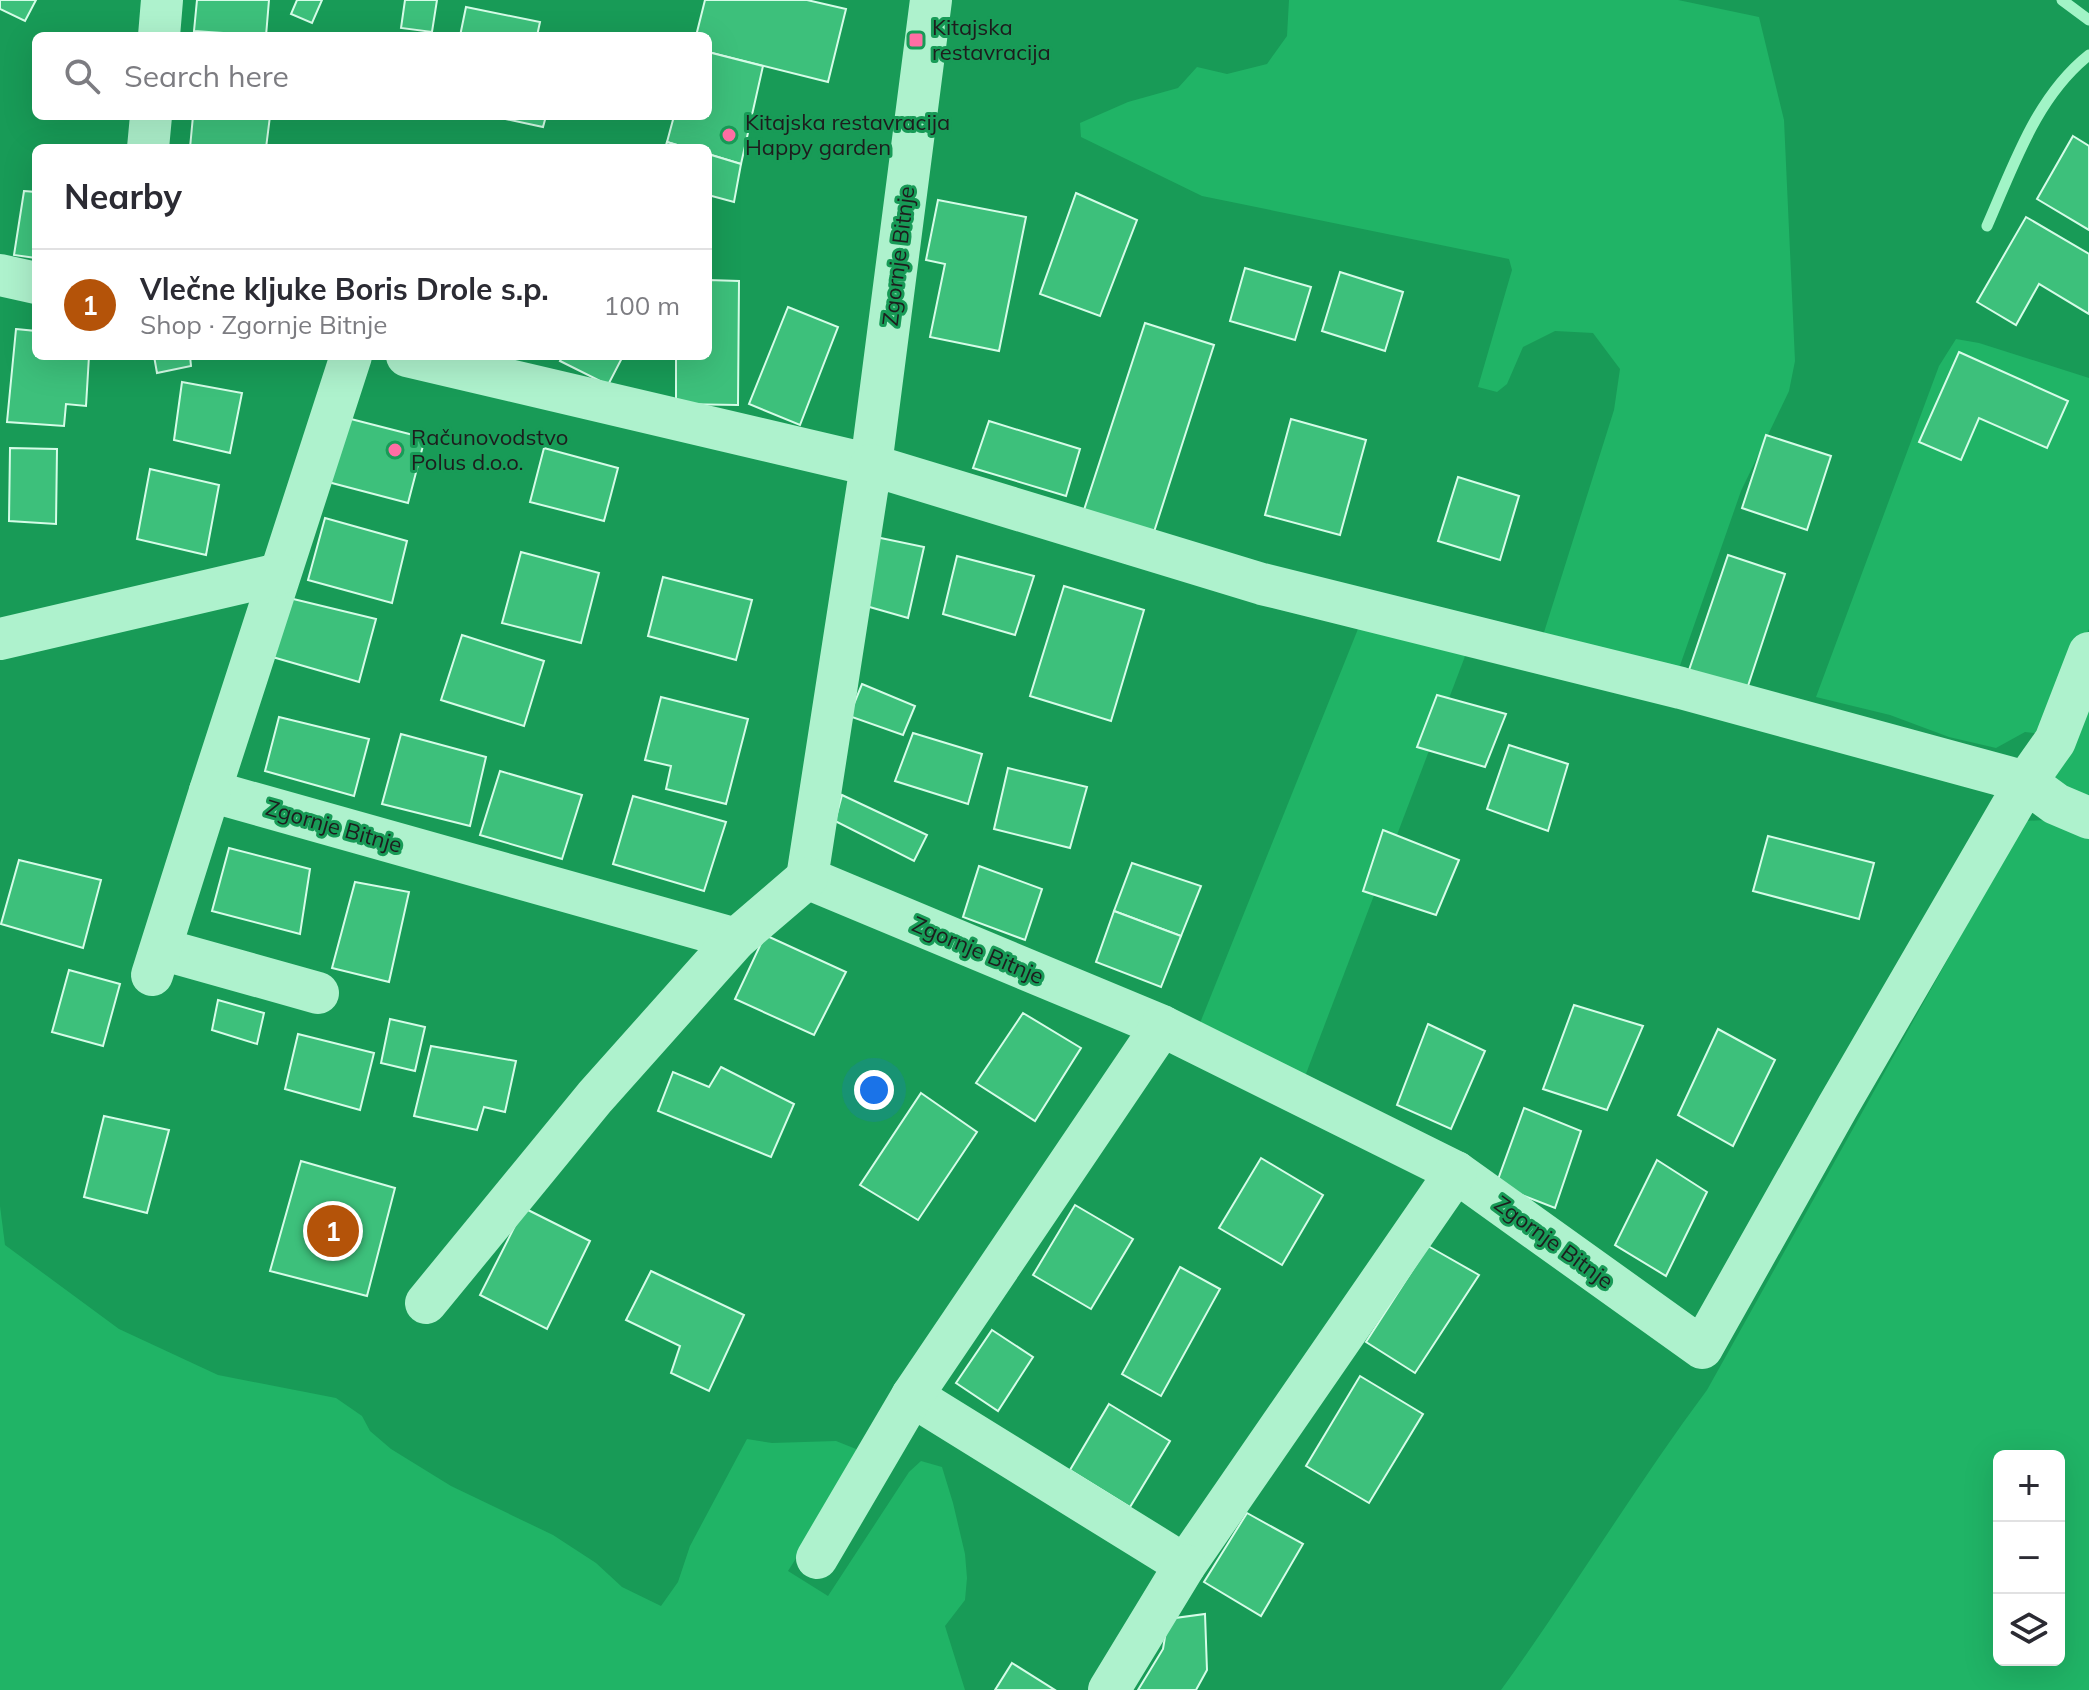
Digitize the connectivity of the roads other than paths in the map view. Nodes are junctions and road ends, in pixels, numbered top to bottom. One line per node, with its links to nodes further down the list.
1 (162, 0): 3 (street)
2 (931, 0): 10 (street, Zgornje Bitnje)
3 (159, 32)
4 (151, 120): 5 (street)
5 (148, 144)
6 (0, 275): 7 (street)
7 (32, 282)
8 (350, 360): 11 (street)
9 (424, 360): 10 (street)
10 (871, 465): 14 (street); 17 (street, Zgornje Bitnje)
11 (279, 574): 12 (street); 15 (street)
12 (0, 639)
13 (2089, 653): 14 (street, Zgornje Bitnje)
14 (2026, 782): 16 (street); 21 (street, Zgornje Bitnje)
15 (210, 791): 18 (street, Zgornje Bitnje); 19 (street)
16 (2089, 818)
17 (807, 878): 18 (street); 20 (street, Zgornje Bitnje)
18 (736, 939): 22 (street)
19 (318, 993)
20 (1162, 1026): 21 (street, Zgornje Bitnje); 23 (street)
21 (1456, 1172): 25 (street)
22 (426, 1303)
23 (912, 1396): 24 (street); 25 (street)
24 (817, 1558)
25 (1185, 1565): 26 (street)
26 (1109, 1690)

